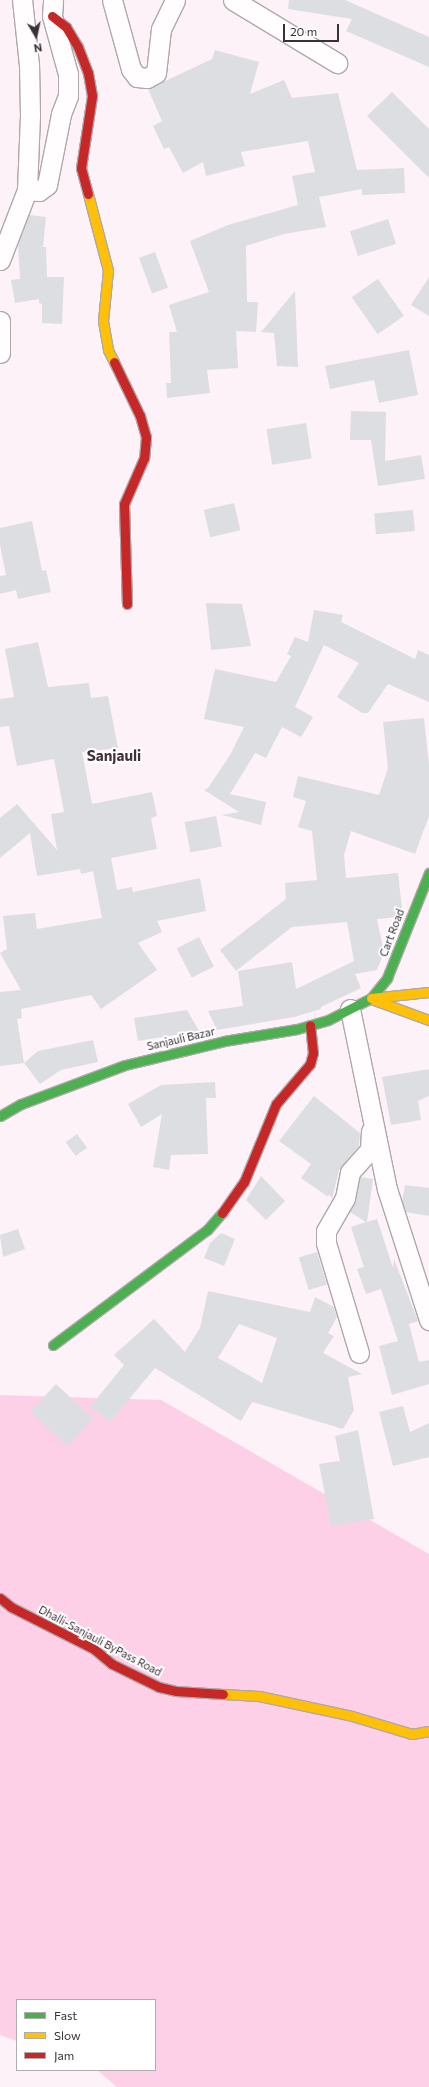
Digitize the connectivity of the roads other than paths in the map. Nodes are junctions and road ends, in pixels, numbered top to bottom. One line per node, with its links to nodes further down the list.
1 (22, 0): 7 (street)
2 (112, 0): 3 (street)
3 (175, 0)
4 (233, 0): 6 (street)
5 (52, 8): 7 (street); 11 (street)
6 (337, 63)
7 (27, 190): 8 (street)
8 (0, 260)
9 (0, 321): 10 (street)
10 (0, 353)
11 (127, 604)
12 (429, 873): 13 (street, Cart Road)
13 (423, 896): 15 (street, Cart Road)
14 (429, 992): 15 (street)
15 (371, 998): 16 (street, Sanjauli Bazar); 17 (street)
16 (350, 1009): 18 (street, Sanjauli Bazar); 19 (street)
17 (429, 1020)
18 (310, 1025): 20 (street, Sanjauli Bazar); 22 (street)
19 (372, 1114): 21 (street); 23 (street)
20 (0, 1116)
21 (429, 1320)
22 (53, 1345)
23 (358, 1353)
24 (0, 1598): 25 (street, Dhalli-Sanjauli ByPass Road)
25 (429, 1731)

